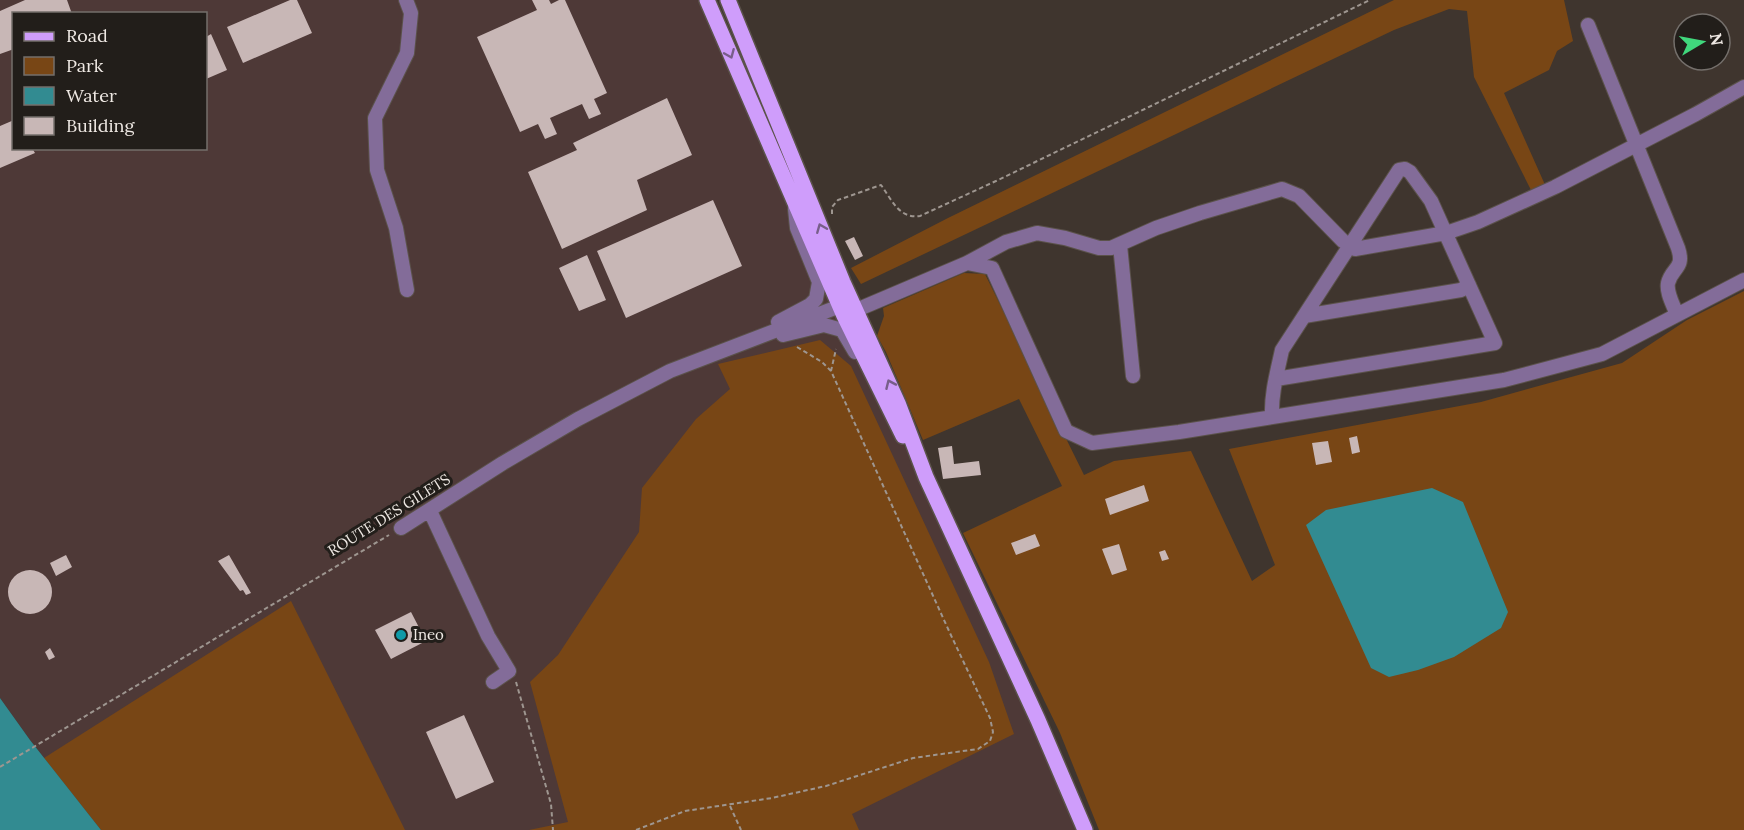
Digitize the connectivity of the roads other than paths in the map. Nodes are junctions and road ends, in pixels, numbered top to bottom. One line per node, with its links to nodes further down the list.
1 (406, 0): 14 (street)
2 (707, 0): 7 (main road, one-way to 7)
3 (728, 0): 15 (main road, one-way to 3)
4 (1588, 25): 6 (street)
5 (1744, 87): 6 (street)
6 (1637, 145): 8 (street); 16 (street)
7 (793, 197): 15 (main road); 18 (street, ROUTE DES GILETS)
8 (1446, 233): 10 (street); 10 (street); 13 (street)
9 (1120, 245): 10 (street); 11 (street, ROUTE DES GILETS); 19 (street)
10 (1350, 246): 17 (street)
11 (967, 263): 15 (street, ROUTE DES GILETS); 22 (street)
12 (1744, 280): 16 (street)
13 (1469, 285): 17 (street); 20 (street)
14 (407, 290)
15 (848, 308): 18 (street, ROUTE DES GILETS); 21 (main road); 23 (main road, one-way to 15)
16 (1677, 315): 22 (street)
17 (1304, 316): 20 (street)
18 (726, 350): 21 (street, ROUTE DES GILETS); 24 (street, ROUTE DES GILETS)
19 (1133, 376)
20 (1276, 379): 22 (street)
21 (876, 384): 23 (main road)
22 (1272, 417)
23 (926, 477): 27 (main road)
24 (430, 511): 25 (street, ROUTE DES GILETS); 26 (street)
25 (401, 528)
26 (493, 682)
27 (1085, 830)

